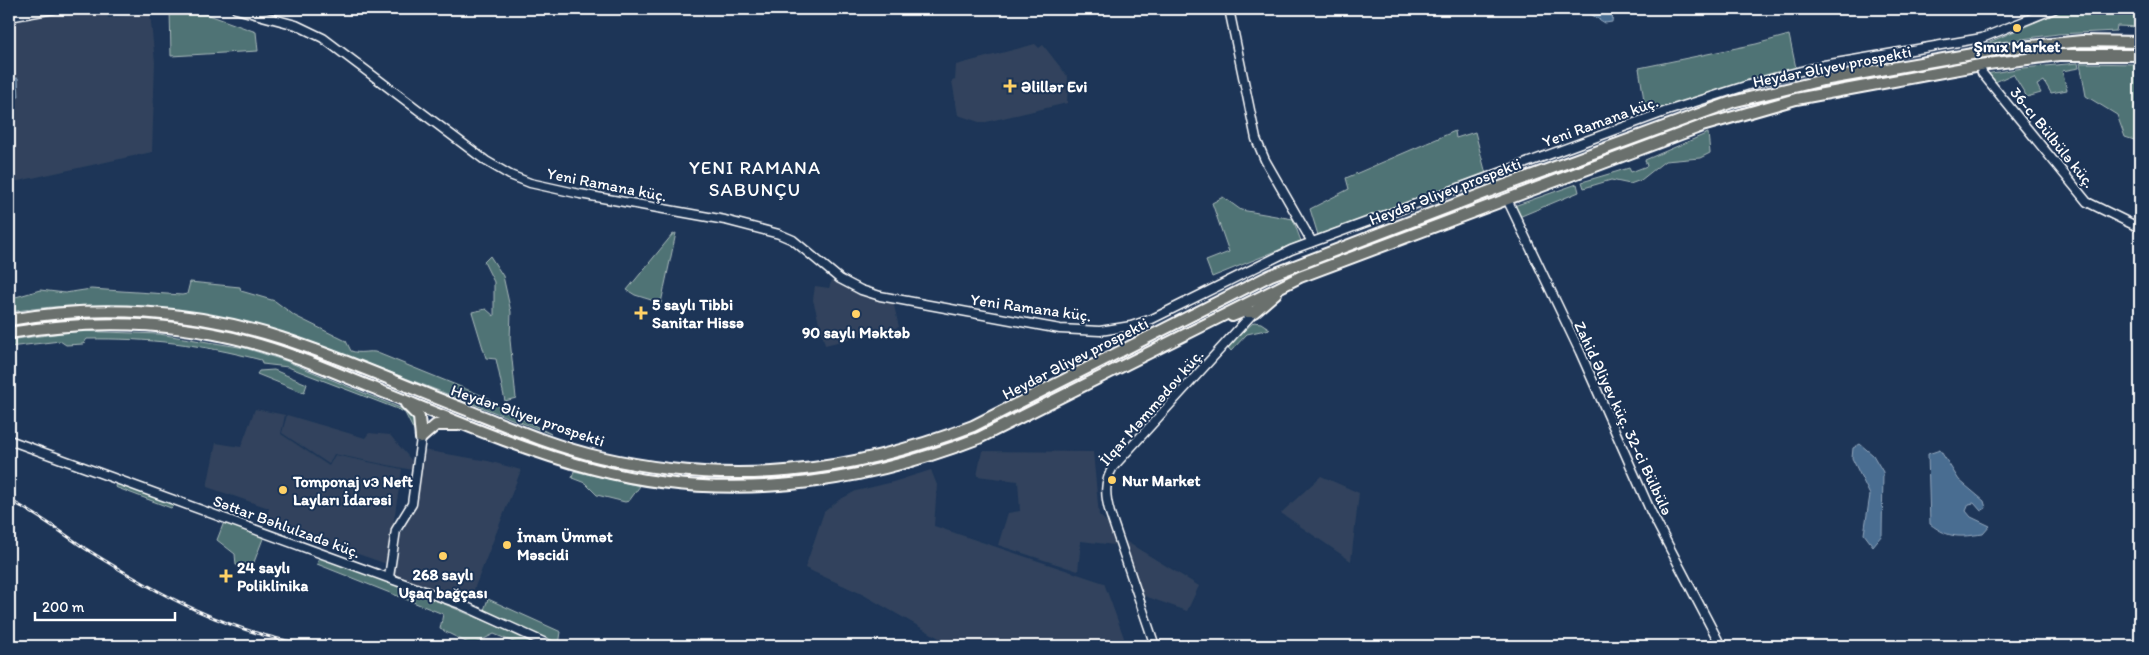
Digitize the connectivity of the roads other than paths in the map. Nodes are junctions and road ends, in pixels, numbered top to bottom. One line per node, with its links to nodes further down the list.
1 (54, 9): 5 (street)
2 (236, 9): 11 (street, Yeni Ramana küç.)
3 (1228, 9): 11 (street)
4 (2054, 9): 11 (street, Yeni Ramana küç.)
5 (9, 17)
6 (2140, 42): 14 (highway, Heydər Əliyev prospekti)
7 (2140, 55): 8 (highway, Heydər Əliyev prospekti)
8 (1980, 65): 9 (highway, Heydər Əliyev prospekti); 10 (street, 36-cı Bülbülə küç.)
9 (1507, 199): 12 (highway, Heydər Əliyev prospekti); 24 (street, Zahid Əliyev küç. 32-ci Bülbülə)
10 (2140, 228)
11 (1312, 242)
12 (1300, 277): 13 (highway); 15 (highway, Heydər Əliyev prospekti)
13 (1254, 312): 15 (highway); 23 (street, İlqar Məmmədov küç.)
14 (9, 320)
15 (1188, 332): 18 (highway, Heydər Əliyev prospekti)
16 (9, 333): 17 (highway, Heydər Əliyev prospekti)
17 (371, 387): 18 (highway, Heydər Əliyev prospekti); 19 (highway)
18 (482, 430): 19 (highway)
19 (421, 438): 21 (street)
20 (9, 440): 21 (street, Səttar Bəhlulzadə küç.)
21 (389, 577): 22 (street, Səttar Bəhlulzadə küç.)
22 (552, 646)
23 (1155, 646)
24 (1721, 646)

